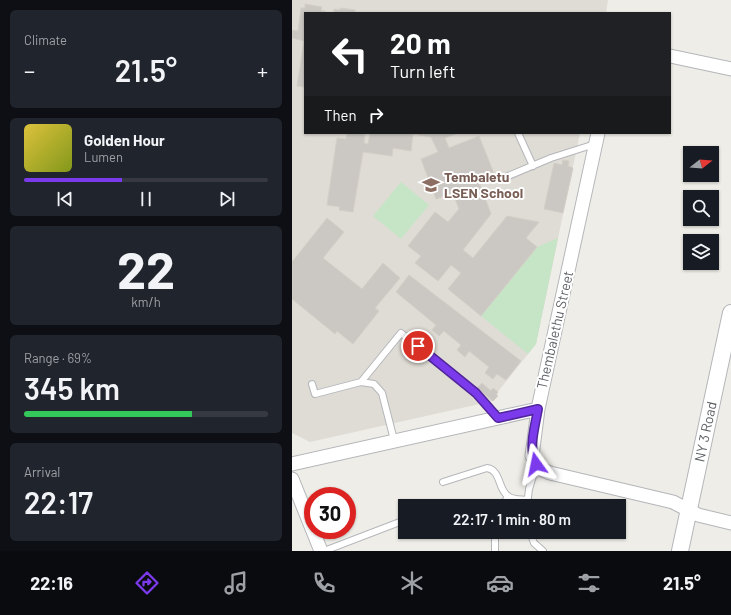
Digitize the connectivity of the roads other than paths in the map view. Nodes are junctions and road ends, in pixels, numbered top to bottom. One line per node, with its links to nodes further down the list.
1 (671, 56): 2 (street)
2 (731, 69)
3 (518, 134): 5 (lane)
4 (596, 139): 5 (lane); 10 (street, Thembalethu Street)
5 (533, 166): 6 (lane)
6 (501, 179)
7 (731, 313): 20 (street, NY 3 Road)
8 (362, 382): 9 (lane); 11 (lane); 12 (lane)
9 (312, 384)
10 (538, 409): 11 (street); 14 (street, Thembalethu Street)
11 (498, 418): 12 (street)
12 (394, 440): 13 (street)
13 (292, 464)
14 (536, 464): 19 (lane); 20 (street)
15 (292, 479): 25 (street)
16 (442, 482): 17 (lane)
17 (508, 497): 18 (lane)
18 (514, 499)
19 (528, 499)
20 (688, 511): 22 (street); 29 (street, NY 3 Road)
21 (398, 523): 26 (lane)
22 (731, 523)
23 (495, 539): 27 (lane)
24 (532, 539): 28 (lane)
25 (321, 551)
26 (324, 551)
27 (494, 551)
28 (543, 551)
29 (680, 551)

